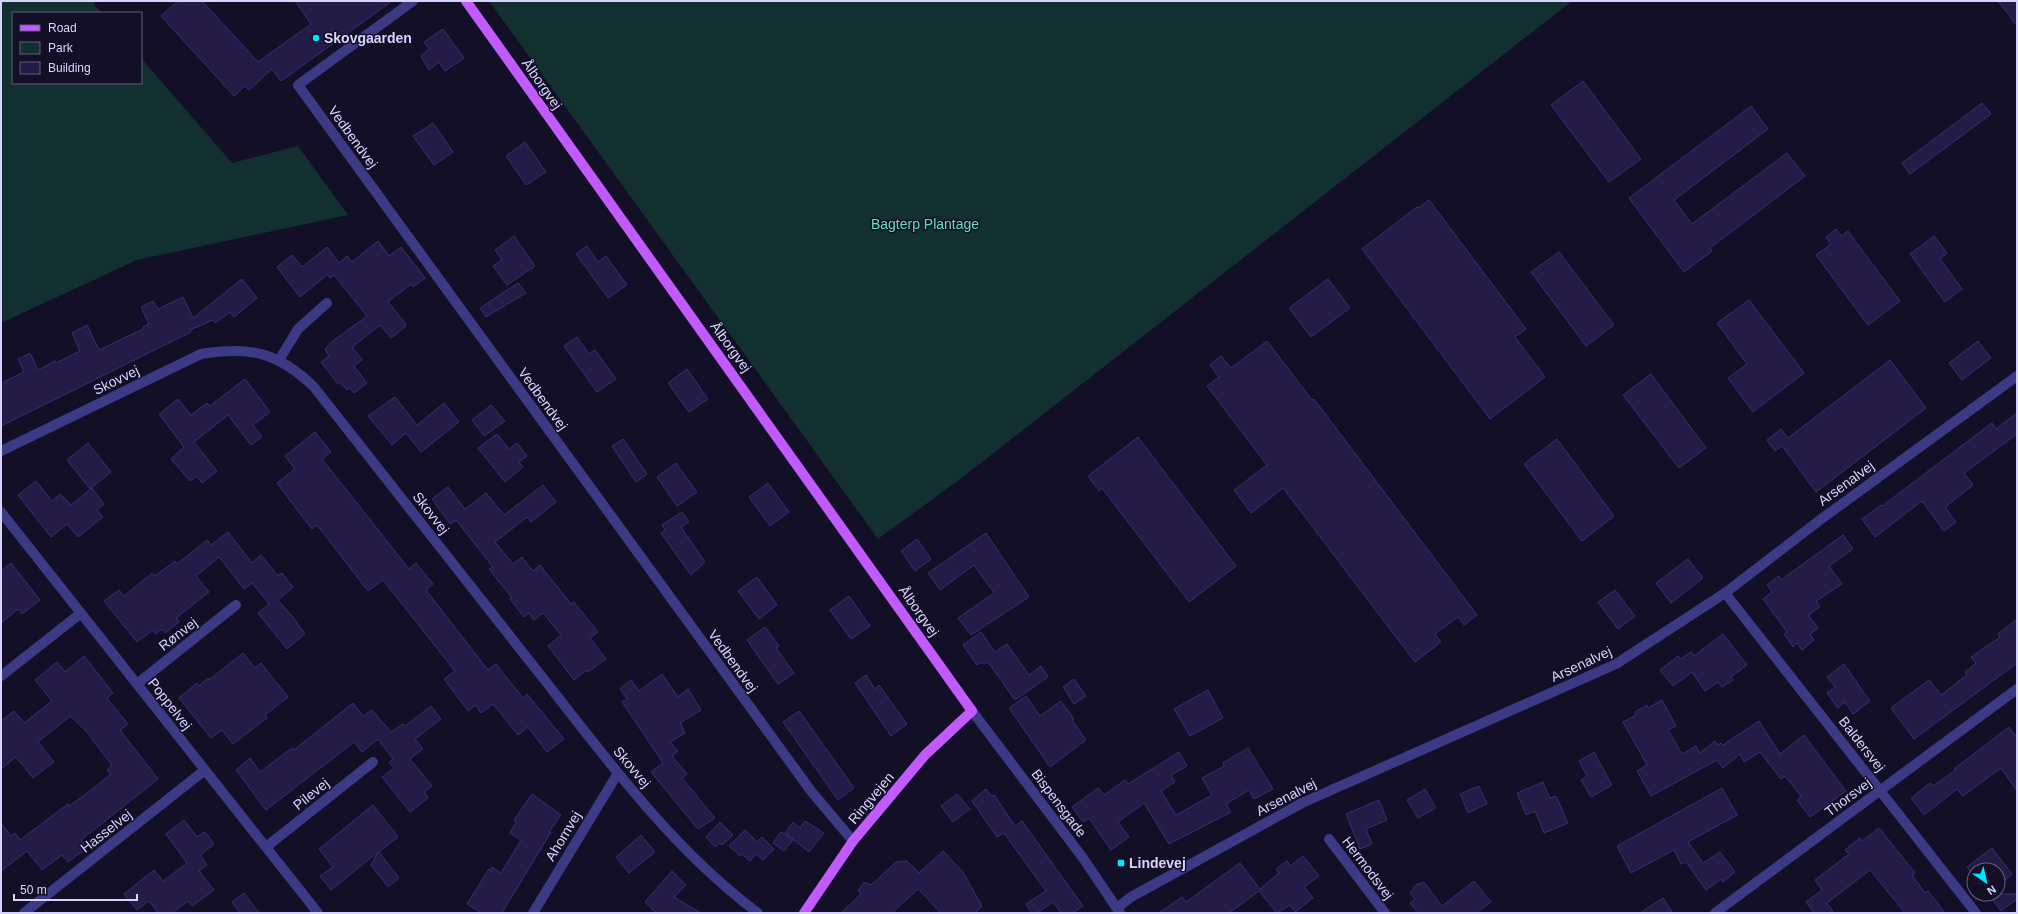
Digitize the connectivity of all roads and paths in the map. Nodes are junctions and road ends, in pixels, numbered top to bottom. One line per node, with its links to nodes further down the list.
1 (413, 1): 20 (street, Vedbendvej)
2 (466, 1): 14 (main road, Ålborgvej)
3 (327, 303): 4 (street)
4 (279, 360): 6 (street, Skovvej); 17 (street, Skovvej)
5 (2017, 376): 8 (street, Arsenalvej)
6 (1, 451)
7 (1, 512): 10 (street, Poppelvej)
8 (1725, 593): 18 (street, Baldersvej); 22 (street, Arsenalvej)
9 (236, 605): 12 (street, Rønvej)
10 (81, 613): 11 (street); 12 (street, Poppelvej)
11 (1, 676)
12 (137, 684): 16 (street, Poppelvej)
13 (2017, 689): 18 (street, Thorsvej)
14 (972, 711): 20 (main road, Ringvejen); 22 (street, Bispensgade)
15 (373, 762): 21 (street, Pilevej)
16 (205, 770): 21 (street, Poppelvej); 23 (street, Hasselvej)
17 (618, 773): 25 (street, Ahornvej); 26 (street, Skovvej)
18 (1881, 791): 29 (street, Thorsvej); 30 (street, Baldersvej)
19 (1329, 839): 28 (street, Hermodsvej)
20 (853, 842): 27 (main road, Ringvejen)
21 (266, 847): 24 (street, Poppelvej)
22 (1118, 910)
23 (24, 913)
24 (318, 913)
25 (533, 913)
26 (758, 913)
27 (804, 913)
28 (1385, 913)
29 (1715, 913)
30 (1976, 913)

